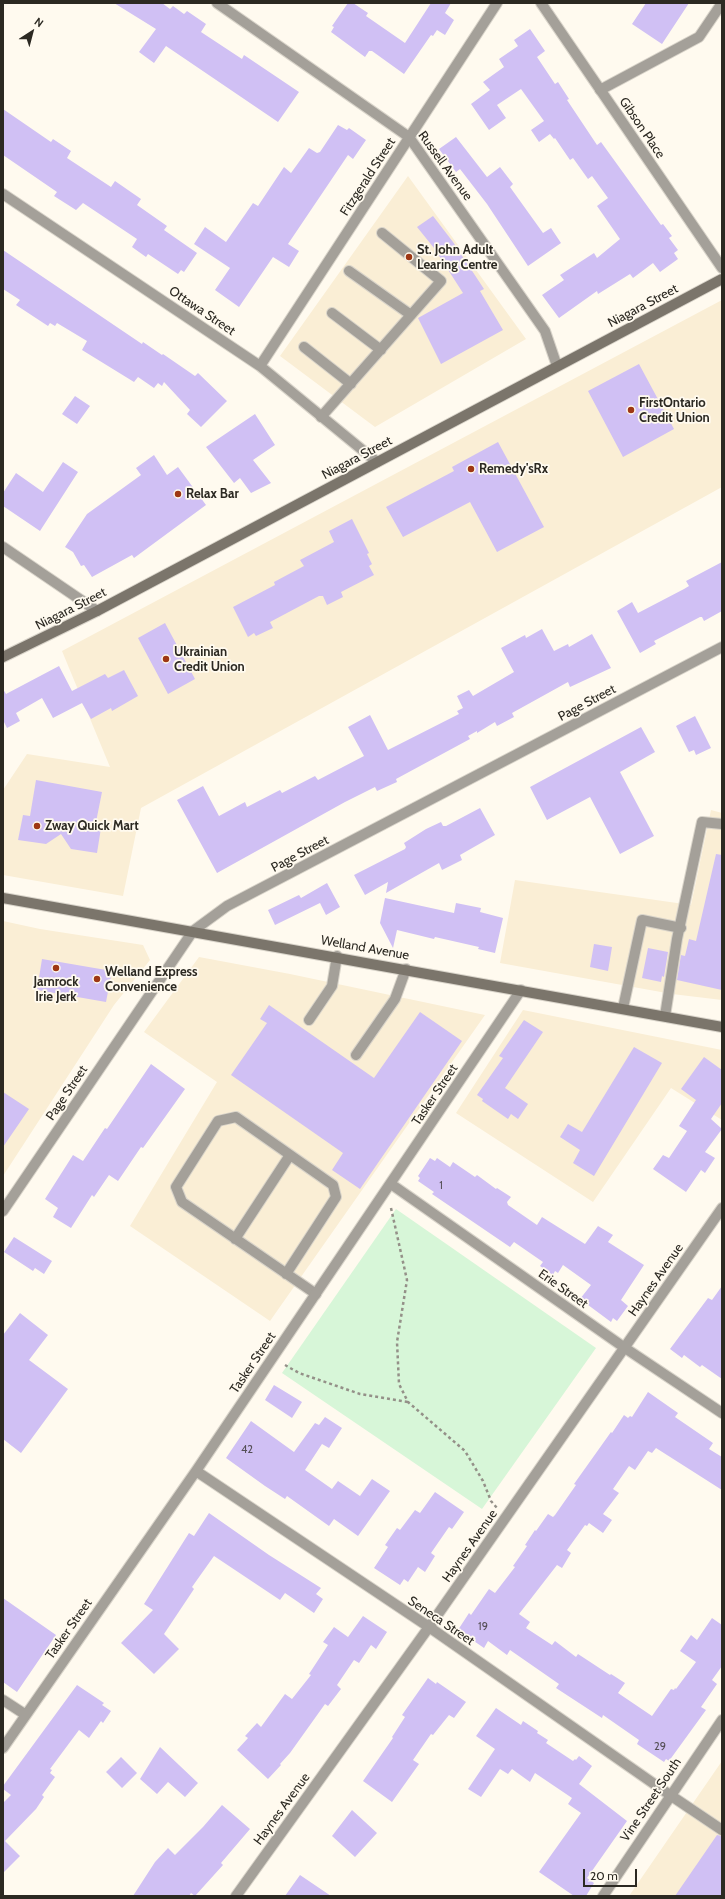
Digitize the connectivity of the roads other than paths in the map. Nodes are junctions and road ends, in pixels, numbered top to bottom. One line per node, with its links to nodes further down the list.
1 (218, 3): 6 (street, Russell Avenue)
2 (497, 3): 6 (street, Fitzgerald Street)
3 (541, 3): 5 (street, Gibson Place)
4 (722, 3): 5 (street)
5 (600, 90): 9 (street, Gibson Place)
6 (409, 137): 16 (street, Fitzgerald Street); 17 (street, Russell Avenue)
7 (3, 194): 16 (street, Ottawa Street)
8 (382, 233): 13 (street)
9 (722, 268)
10 (349, 271): 13 (street)
11 (722, 279): 17 (main road, Niagara Street)
12 (332, 313): 15 (street)
13 (411, 315): 15 (street)
14 (304, 347): 18 (street)
15 (381, 350): 18 (street)
16 (260, 366): 19 (street, Ottawa Street)
17 (557, 366): 20 (main road, Niagara Street)
18 (351, 384): 19 (street)
19 (321, 417): 20 (street, Ottawa Street)
20 (377, 462): 22 (main road, Niagara Street)
21 (3, 547): 22 (street)
22 (97, 611): 24 (main road, Niagara Street)
23 (722, 647): 28 (street, Page Street)
24 (3, 657)
25 (722, 824): 27 (street)
26 (3, 898): 28 (main road, Welland Avenue)
27 (681, 928): 32 (street); 33 (street)
28 (193, 931): 29 (main road, Welland Avenue); 40 (street, Page Street)
29 (336, 956): 30 (main road, Welland Avenue); 34 (street)
30 (406, 969): 31 (main road, Welland Avenue); 36 (street)
31 (521, 990): 32 (main road, Welland Avenue); 38 (street, Tasker Street)
32 (623, 1008): 33 (main road, Welland Avenue)
33 (664, 1016): 35 (main road, Welland Avenue)
34 (309, 1020)
35 (722, 1027)
36 (356, 1055)
37 (290, 1155): 41 (street); 41 (street); 42 (street)
38 (388, 1187): 43 (street, Tasker Street); 44 (street, Erie Street)
39 (722, 1208): 44 (street, Haynes Avenue)
40 (3, 1211)
41 (235, 1238): 42 (street)
42 (286, 1274): 43 (street)
43 (316, 1294): 46 (street, Tasker Street)
44 (625, 1348): 45 (street, Erie Street); 47 (street, Haynes Avenue)
45 (722, 1414)
46 (196, 1471): 47 (street, Seneca Street); 49 (street, Tasker Street)
47 (429, 1627): 52 (street, Seneca Street); 54 (street, Haynes Avenue)
48 (3, 1700): 49 (street)
49 (26, 1715): 51 (street, Tasker Street)
50 (722, 1720): 52 (street, Vine Street South)
51 (3, 1748)
52 (670, 1795): 53 (street, Seneca Street); 55 (street, Vine Street South)
53 (722, 1830)
54 (236, 1896)
55 (603, 1896)

